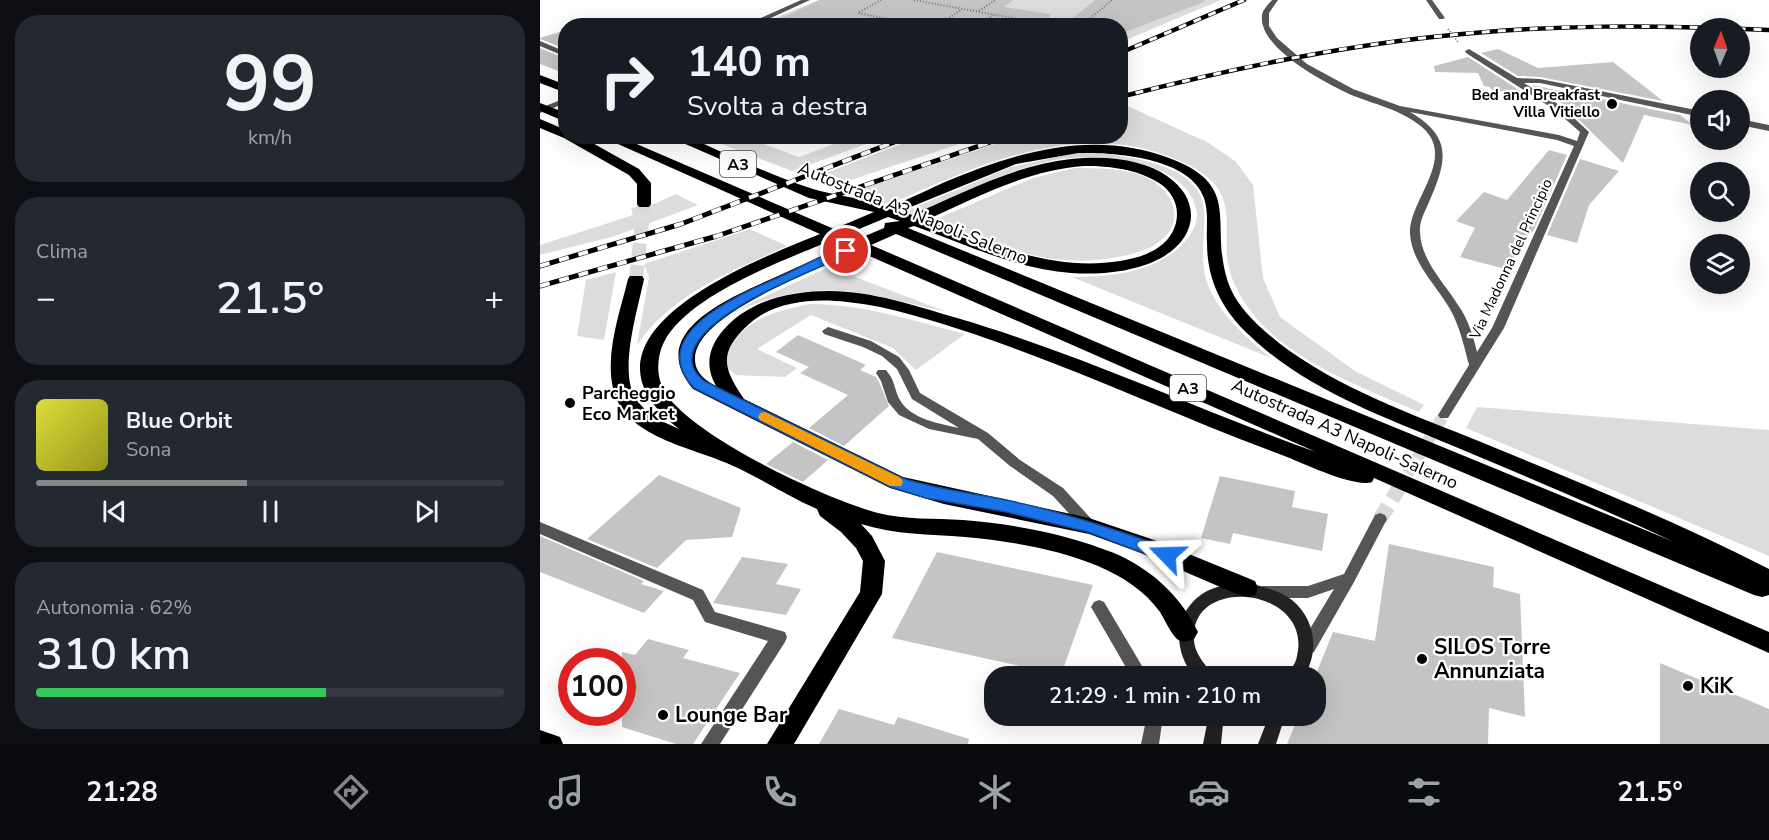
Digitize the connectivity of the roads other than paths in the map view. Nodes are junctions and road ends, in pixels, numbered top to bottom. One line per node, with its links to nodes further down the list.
1 (807, 0): 4 (street)
2 (1275, 0): 13 (street, Via Madonna del Principio)
3 (1429, 0): 5 (street)
4 (765, 18)
5 (1441, 18)
6 (540, 43): 7 (street)
7 (558, 51)
8 (1469, 51): 10 (street)
9 (540, 79): 11 (highway)
10 (1516, 80): 15 (street); 24 (street)
11 (558, 87)
12 (558, 103): 14 (street)
13 (1395, 107): 24 (street); 29 (street, Via Madonna del Principio)
14 (540, 109): 16 (highway)
15 (1690, 112)
16 (558, 115)
17 (540, 123): 20 (highway)
18 (1750, 124): 19 (street)
19 (1769, 128)
20 (558, 132)
21 (582, 144): 26 (highway)
22 (624, 144): 36 (highway, Autostrada A3 Napoli-Salerno / A3)
23 (692, 144): 25 (highway, Autostrada A3 Napoli-Salerno / A3)
24 (1577, 144): 29 (street, Via Madonna del Principio)
25 (804, 191): 31 (highway); 43 (highway, Autostrada A3 Napoli-Salerno / A3)
26 (644, 204)
27 (636, 279): 34 (highway)
28 (828, 331): 33 (street)
29 (1475, 366): 32 (street)
30 (882, 373): 33 (street)
31 (738, 403): 36 (highway); 38 (highway)
32 (1444, 415)
33 (983, 436): 38 (street)
34 (730, 455): 35 (highway); 41 (highway)
35 (803, 493): 45 (highway); 57 (highway)
36 (1477, 514): 46 (highway, Autostrada A3 Napoli-Salerno / A3)
37 (1380, 519): 40 (street)
38 (1090, 527): 42 (highway)
39 (540, 528): 56 (street)
40 (1349, 578): 42 (street); 47 (street)
41 (1769, 580)
42 (1255, 590): 45 (main road); 47 (main road)
43 (1769, 591)
44 (1099, 607): 48 (street)
45 (1186, 632): 49 (main road)
46 (1769, 643)
47 (1308, 647): 50 (main road)
48 (1134, 666)
49 (1196, 666)
50 (1301, 666)
51 (1153, 726): 58 (street)
52 (1215, 726): 59 (main road)
53 (1273, 726): 60 (main road)
54 (540, 740): 55 (main road)
55 (552, 744)
56 (710, 744)
57 (780, 744)
58 (1150, 744)
59 (1212, 744)
60 (1267, 744)

